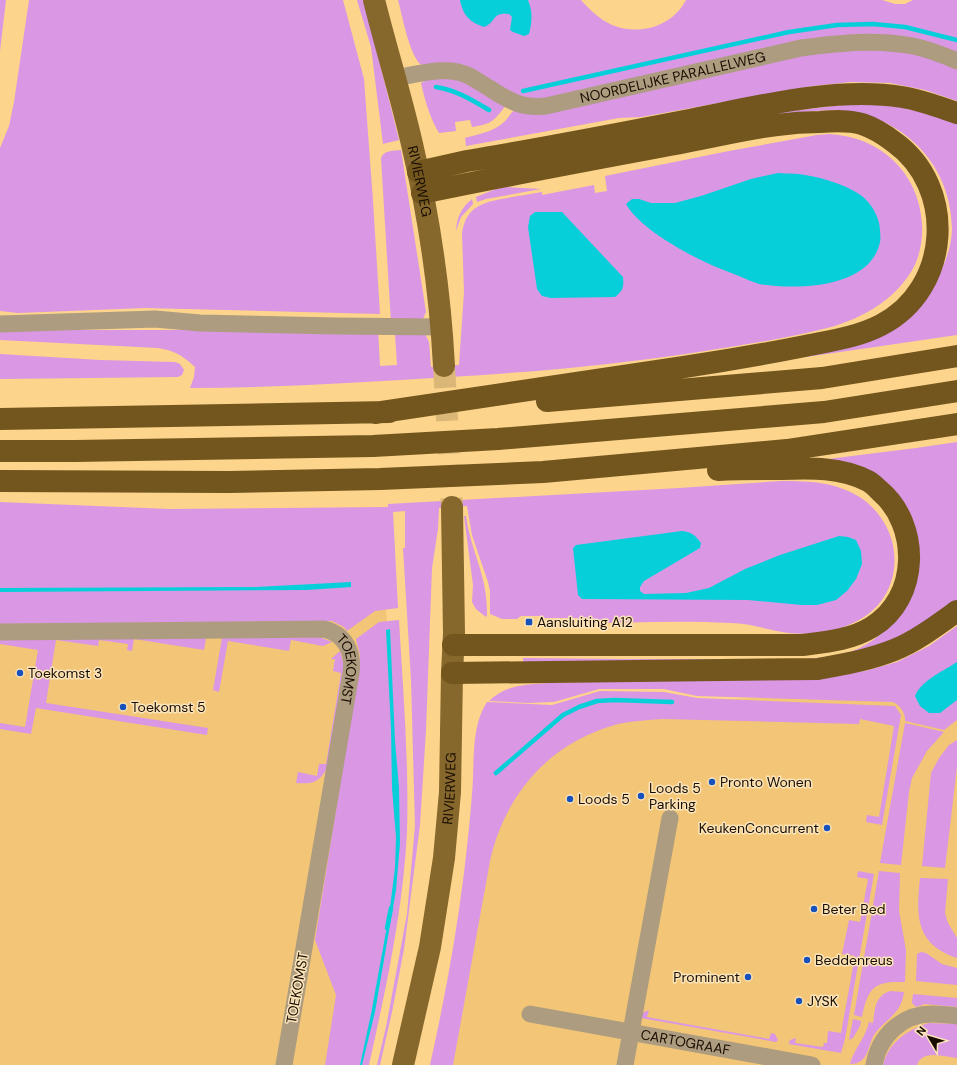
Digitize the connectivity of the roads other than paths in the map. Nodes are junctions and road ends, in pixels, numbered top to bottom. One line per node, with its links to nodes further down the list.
1 (374, 0): 3 (main road, RIVIERWEG)
2 (957, 61): 3 (street, NOORDELIJKE PARALLELWEG)
3 (394, 78): 5 (main road, RIVIERWEG)
4 (957, 113): 5 (highway)
5 (420, 182): 7 (main road, RIVIERWEG); 11 (highway)
6 (0, 324): 7 (street)
7 (442, 327): 9 (main road, RIVIERWEG)
8 (957, 356): 11 (highway)
9 (444, 366)
10 (957, 391): 14 (highway)
11 (375, 413): 12 (highway)
12 (0, 419)
13 (957, 424): 15 (highway)
14 (0, 451)
15 (543, 472): 16 (highway); 20 (highway)
16 (0, 481)
17 (452, 507): 20 (main road, RIVIERWEG)
18 (957, 611): 21 (highway)
19 (0, 632): 26 (street, TOEKOMST)
20 (453, 645): 21 (main road, RIVIERWEG)
21 (452, 673): 27 (main road, RIVIERWEG)
22 (670, 818): 25 (street)
23 (530, 1014): 25 (street, CARTOGRAAF)
24 (957, 1016): 30 (street)
25 (630, 1033): 28 (street, CARTOGRAAF); 29 (street, CARTOGRAAF)
26 (284, 1065)
27 (403, 1065)
28 (625, 1065)
29 (812, 1065)
30 (874, 1065)

